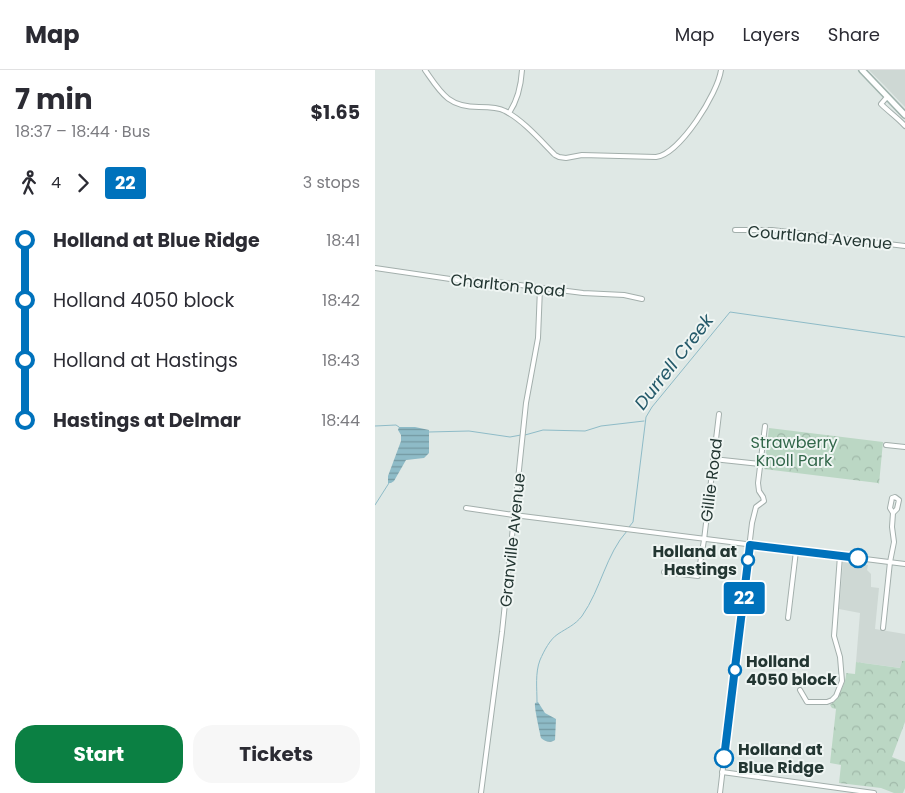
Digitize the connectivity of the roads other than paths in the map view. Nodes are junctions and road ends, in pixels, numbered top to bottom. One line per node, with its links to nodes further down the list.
1 (425, 70): 6 (street)
2 (522, 70): 6 (street)
3 (721, 70): 6 (street)
4 (862, 70): 5 (main road)
5 (887, 97): 7 (main road); 8 (street)
6 (509, 113)
7 (905, 115)
8 (905, 126)
9 (735, 230): 10 (street, Courtland Avenue)
10 (905, 246)
11 (375, 268): 12 (street, Charlton Road)
12 (540, 288): 13 (street, Charlton Road); 22 (street, Granville Avenue)
13 (642, 299)
14 (719, 414): 18 (street, Gillie Road)
15 (765, 426): 19 (street)
16 (886, 445): 17 (street)
17 (905, 447)
18 (713, 459): 19 (street); 23 (street, Gillie Road)
19 (760, 464): 24 (street)
20 (466, 508): 22 (street)
21 (893, 513): 27 (street)
22 (514, 515): 23 (street); 35 (street, Granville Avenue)
23 (704, 540): 24 (street); 29 (street, Gillie Road)
24 (750, 545): 25 (street); 33 (street)
25 (796, 551): 26 (street); 30 (street)
26 (840, 556): 27 (street); 32 (street)
27 (890, 562): 28 (street); 31 (street)
28 (905, 564)
29 (664, 572)
30 (788, 618)
31 (883, 628)
32 (800, 690)
33 (722, 772): 34 (street); 36 (street)
34 (822, 786): 37 (street); 38 (street)
35 (481, 793)
36 (720, 793)
37 (820, 793)
38 (874, 793)

